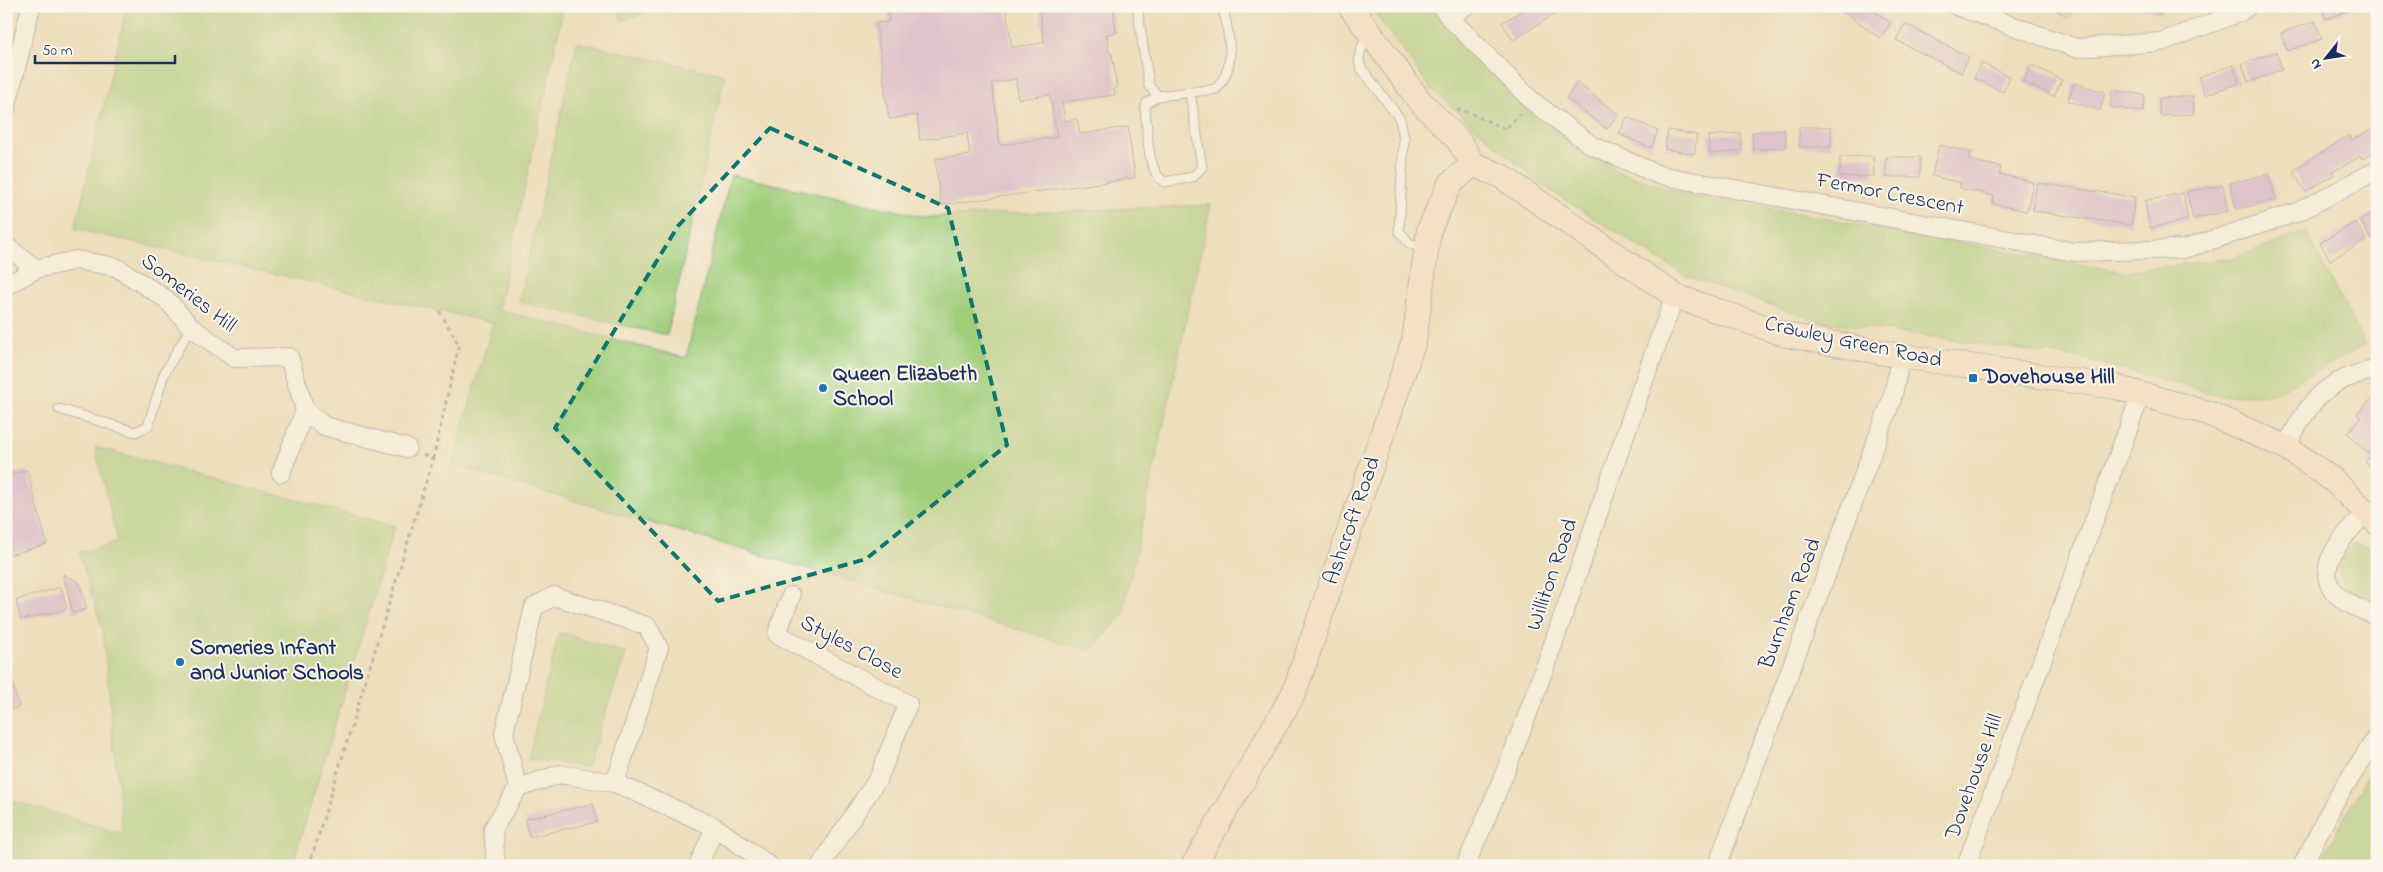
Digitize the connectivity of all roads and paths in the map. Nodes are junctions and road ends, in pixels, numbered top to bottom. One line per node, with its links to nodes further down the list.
1 (31, 6): 13 (street)
2 (1136, 6): 11 (lane)
3 (1223, 6): 10 (lane)
4 (1350, 6): 9 (street)
5 (1466, 6): 8 (street)
6 (2248, 6): 7 (street)
7 (1959, 7)
8 (1445, 12): 12 (street, Fermor Crescent)
9 (1370, 35): 15 (street); 18 (lane)
10 (1190, 92): 11 (lane); 11 (lane)
11 (1158, 96)
12 (1532, 101): 14 (path); 16 (street, Fermor Crescent)
13 (6, 109)
14 (1453, 114)
15 (1473, 164): 18 (street, Ashcroft Road); 21 (street, Crawley Green Road)
16 (2377, 170)
17 (6, 246): 19 (street)
18 (1426, 250): 45 (street, Ashcroft Road)
19 (36, 269): 20 (street, Someries Hill); 23 (street, Someries Hill)
20 (6, 286)
21 (1675, 296): 24 (street, Crawley Green Road); 46 (street, Williton Road)
22 (438, 310): 31 (path)
23 (191, 327): 27 (lane); 28 (street, Someries Hill)
24 (1901, 356): 26 (street, Crawley Green Road); 47 (street, Burnham Road)
25 (2377, 370): 29 (street)
26 (2141, 394): 29 (street, Crawley Green Road); 48 (street, Dovehouse Hill)
27 (59, 409)
28 (305, 410): 30 (street); 32 (street)
29 (2286, 447): 33 (street, Crawley Green Road)
30 (407, 448): 31 (path)
31 (433, 459): 40 (path)
32 (281, 473)
33 (2372, 517): 35 (street)
34 (791, 596): 44 (street, Styles Close)
35 (2377, 616)
36 (2377, 736): 49 (street)
37 (615, 783): 38 (street); 38 (street); 39 (street)
38 (518, 788): 41 (street)
39 (715, 827): 42 (street); 43 (street)
40 (309, 866)
41 (496, 866)
42 (698, 866)
43 (770, 866)
44 (820, 866)
45 (1193, 866)
46 (1465, 866)
47 (1717, 866)
48 (1966, 866)
49 (2302, 866)

